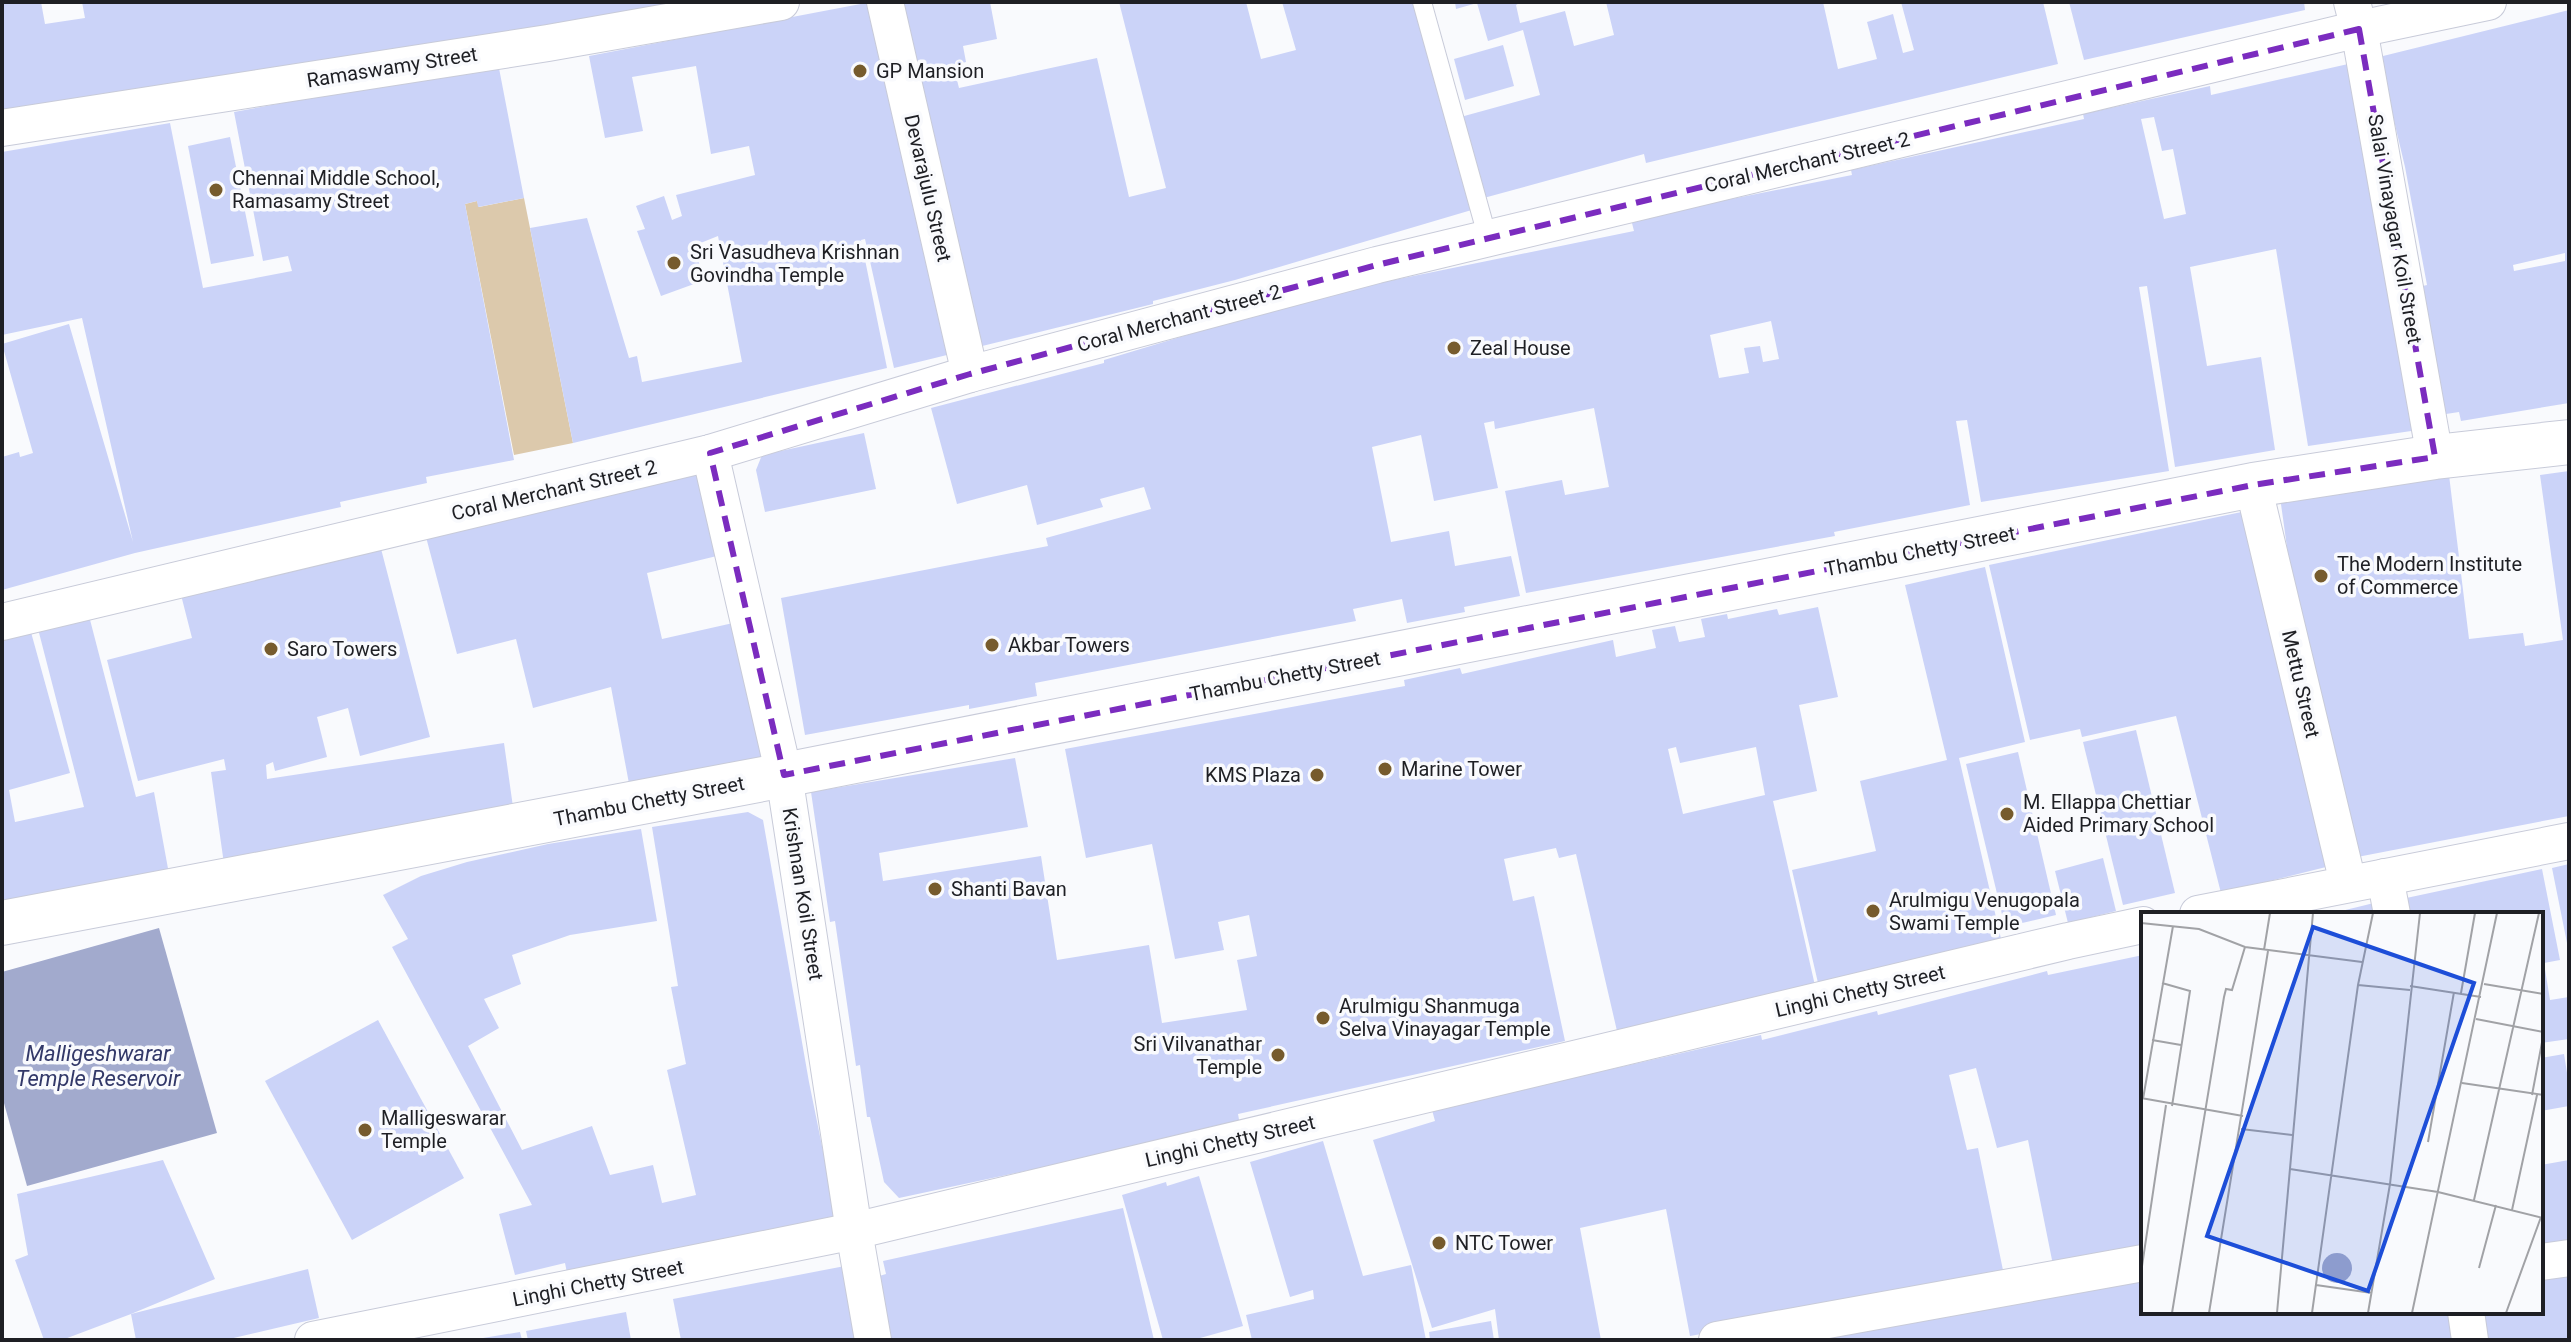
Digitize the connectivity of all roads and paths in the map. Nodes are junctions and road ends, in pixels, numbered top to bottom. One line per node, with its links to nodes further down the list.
1 (781, 2): 6 (street, Ramaswamy Street)
2 (885, 2): 8 (street, Devarajulu Street)
3 (1422, 2): 7 (lane)
4 (2488, 2): 5 (street, Coral Merchant Street 2)
5 (2356, 16): 7 (street, Coral Merchant Street 2); 11 (street, Salai Vinayagar Koil Street)
6 (2, 128)
7 (1488, 239): 8 (street, Coral Merchant Street 2)
8 (970, 374): 10 (street, Coral Merchant Street 2)
9 (2569, 442): 11 (street, Thambu Chetty Street)
10 (710, 453): 13 (street, Coral Merchant Street 2); 14 (street, Krishnan Koil Street)
11 (2435, 457): 12 (street, Thambu Chetty Street)
12 (2253, 485): 14 (street, Thambu Chetty Street); 17 (street, Mettu Street)
13 (2, 622)
14 (784, 775): 20 (street, Thambu Chetty Street); 22 (street, Krishnan Koil Street)
15 (2569, 841): 16 (street)
16 (2385, 877): 17 (street); 19 (street)
17 (2348, 883): 18 (street)
18 (2208, 912)
19 (2392, 912)
20 (2, 923)
21 (2141, 925): 22 (street, Linghi Chetty Street)
22 (854, 1231): 28 (street, Linghi Chetty Street); 29 (street, Krishnan Koil Street)
23 (2569, 1258): 24 (street)
24 (2543, 1262)
25 (2141, 1263): 27 (street)
26 (2466, 1314): 31 (street)
27 (1780, 1335): 30 (street)
28 (313, 1340)
29 (873, 1340)
30 (1717, 1340)
31 (2470, 1340)

